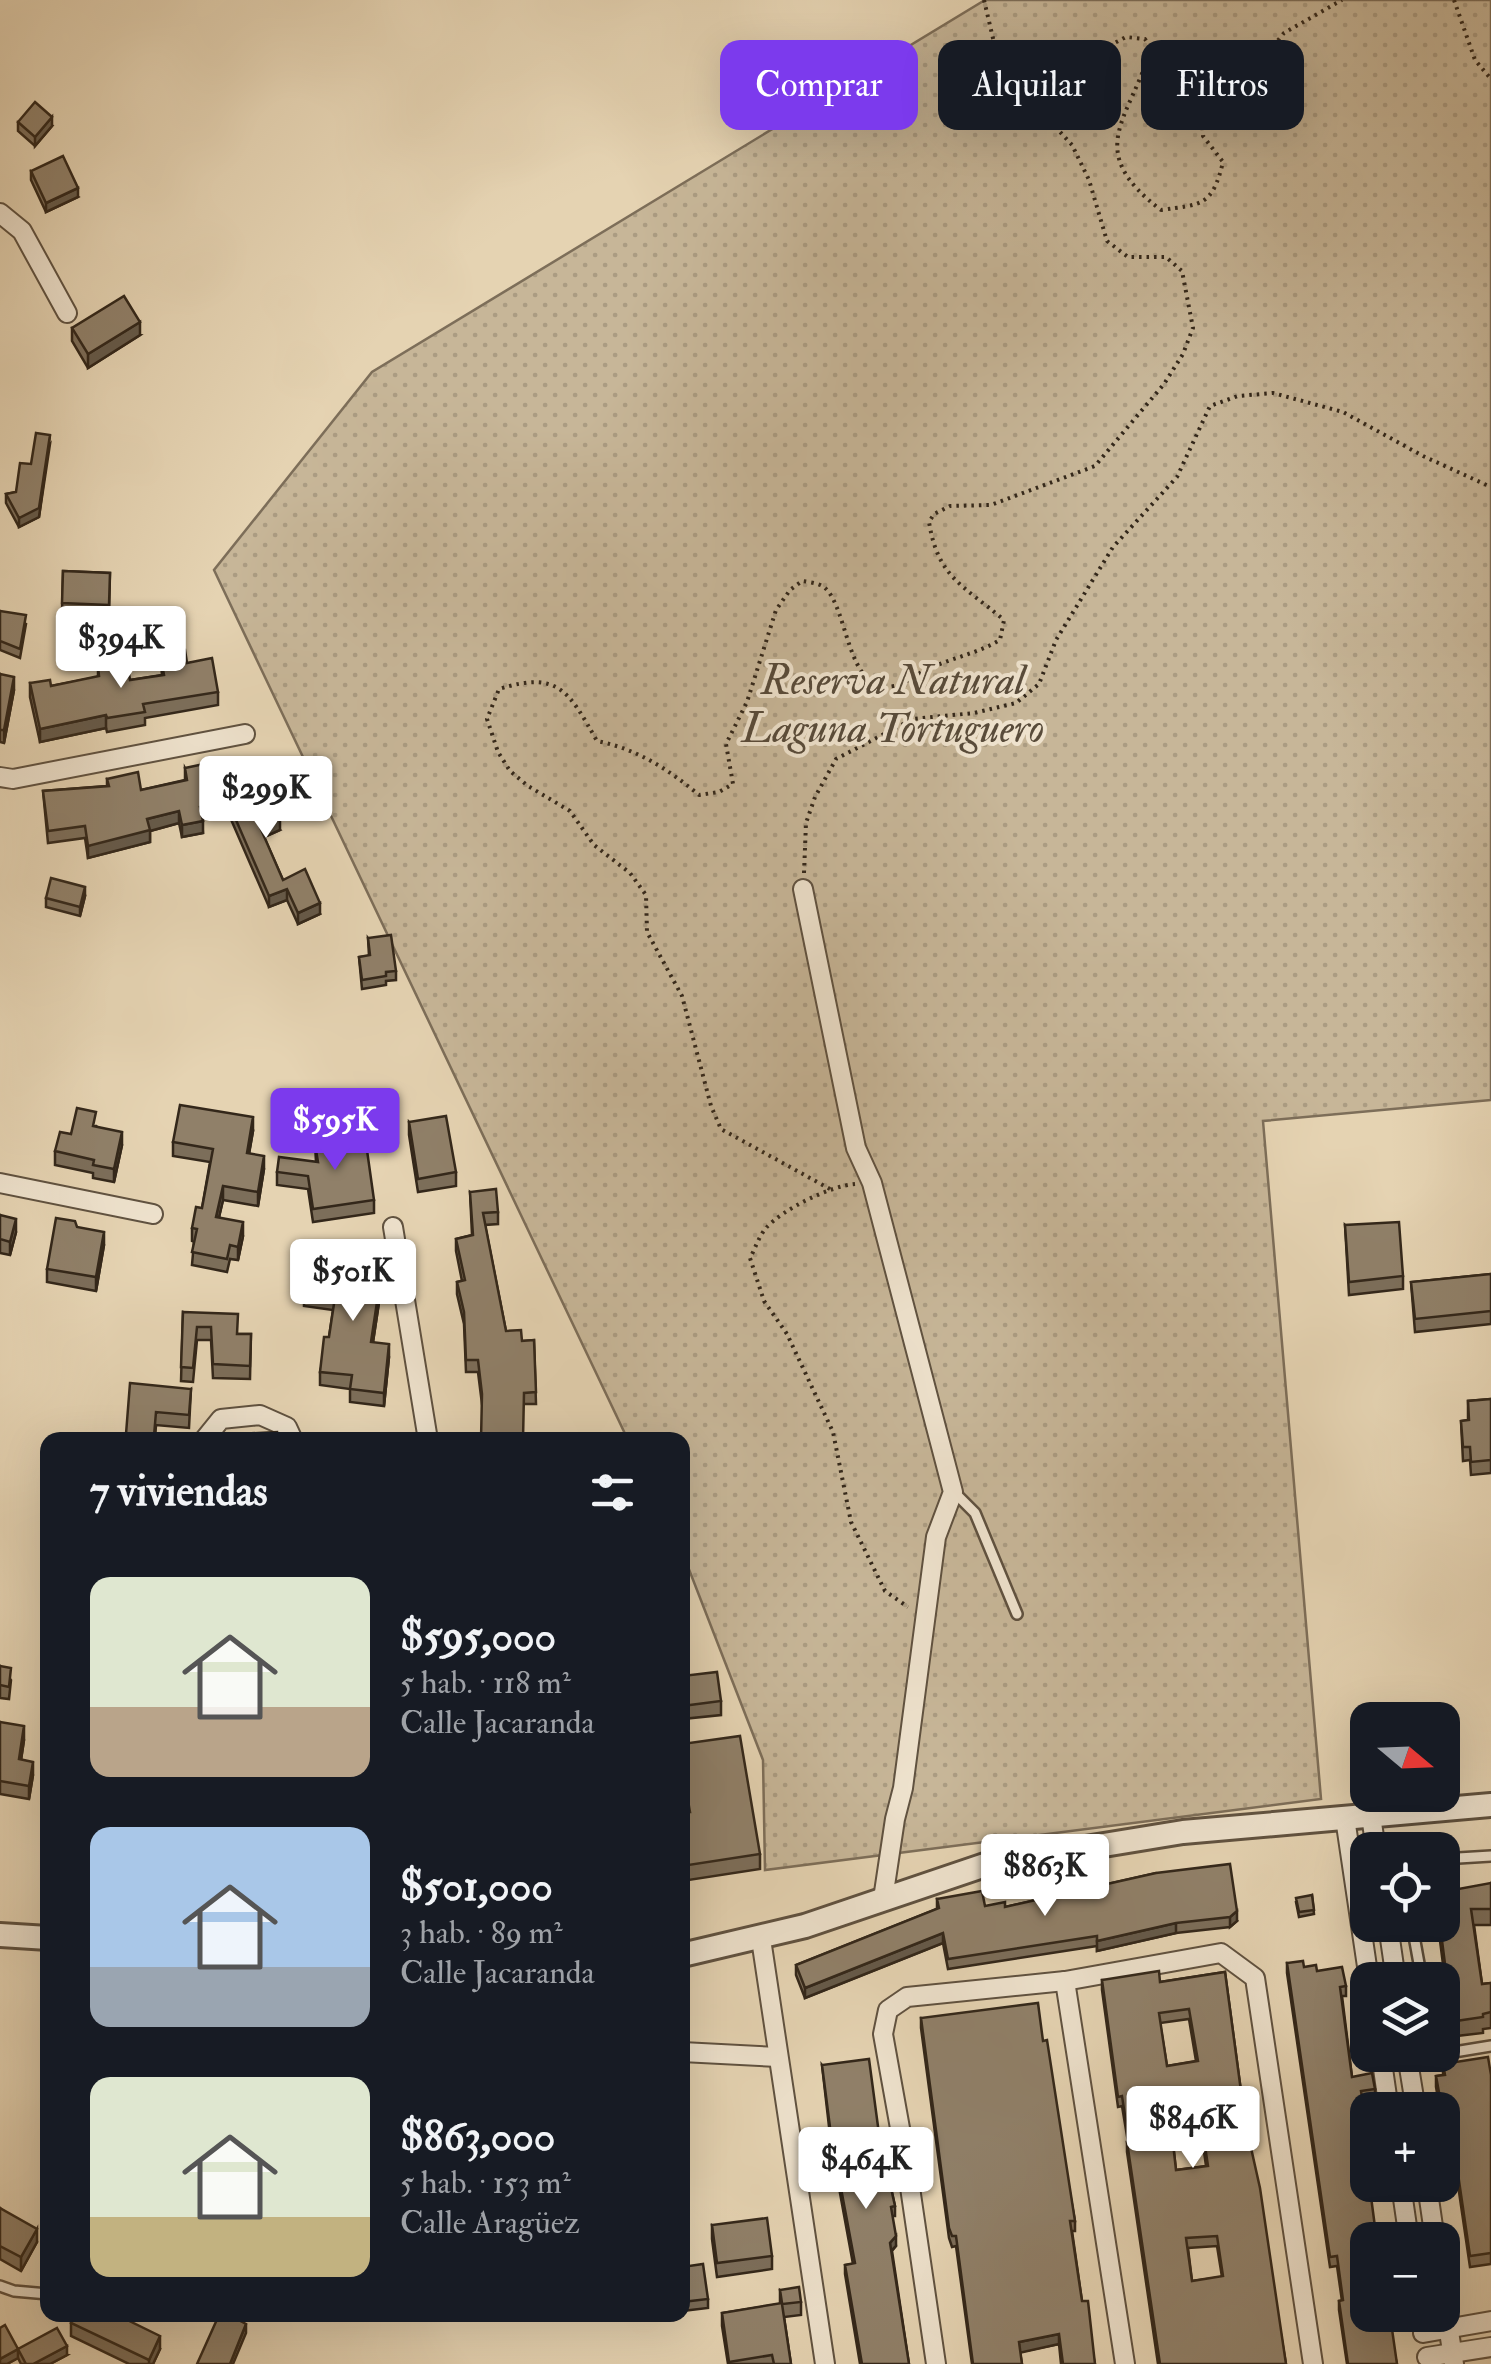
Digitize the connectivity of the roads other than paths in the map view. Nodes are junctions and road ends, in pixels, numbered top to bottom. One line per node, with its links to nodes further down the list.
1 (0, 213): 2 (street)
2 (68, 313)
3 (246, 734): 4 (street)
4 (0, 777)
5 (803, 888): 12 (street)
6 (0, 1184): 7 (street)
7 (153, 1214)
8 (393, 1226): 11 (street)
9 (211, 1432): 10 (street)
10 (289, 1432)
11 (427, 1432)
12 (953, 1492): 13 (lane); 20 (street)
13 (1017, 1614)
14 (1491, 1805): 15 (street)
15 (1371, 1816): 16 (street); 17 (street)
16 (1345, 1818): 20 (street); 25 (street)
17 (1373, 1832)
18 (1491, 1856): 19 (lane)
19 (1460, 1858)
20 (883, 1900): 23 (street)
21 (0, 1935): 22 (street)
22 (40, 1938)
23 (762, 1939): 24 (street); 30 (street)
24 (690, 1953)
25 (1366, 1962)
26 (1066, 1982): 41 (street); 42 (street); 43 (street)
27 (1491, 2046): 28 (lane)
28 (1460, 2051)
29 (690, 2052): 30 (street)
30 (778, 2057): 40 (street)
31 (0, 2286): 32 (lane)
32 (40, 2293)
33 (1491, 2321): 34 (street)
34 (1460, 2326)
35 (1423, 2332): 39 (street)
36 (1450, 2332): 38 (street)
37 (1491, 2348): 38 (street)
38 (1453, 2359): 39 (street)
39 (1428, 2361)
40 (825, 2364)
41 (936, 2364)
42 (1125, 2364)
43 (1313, 2364)

